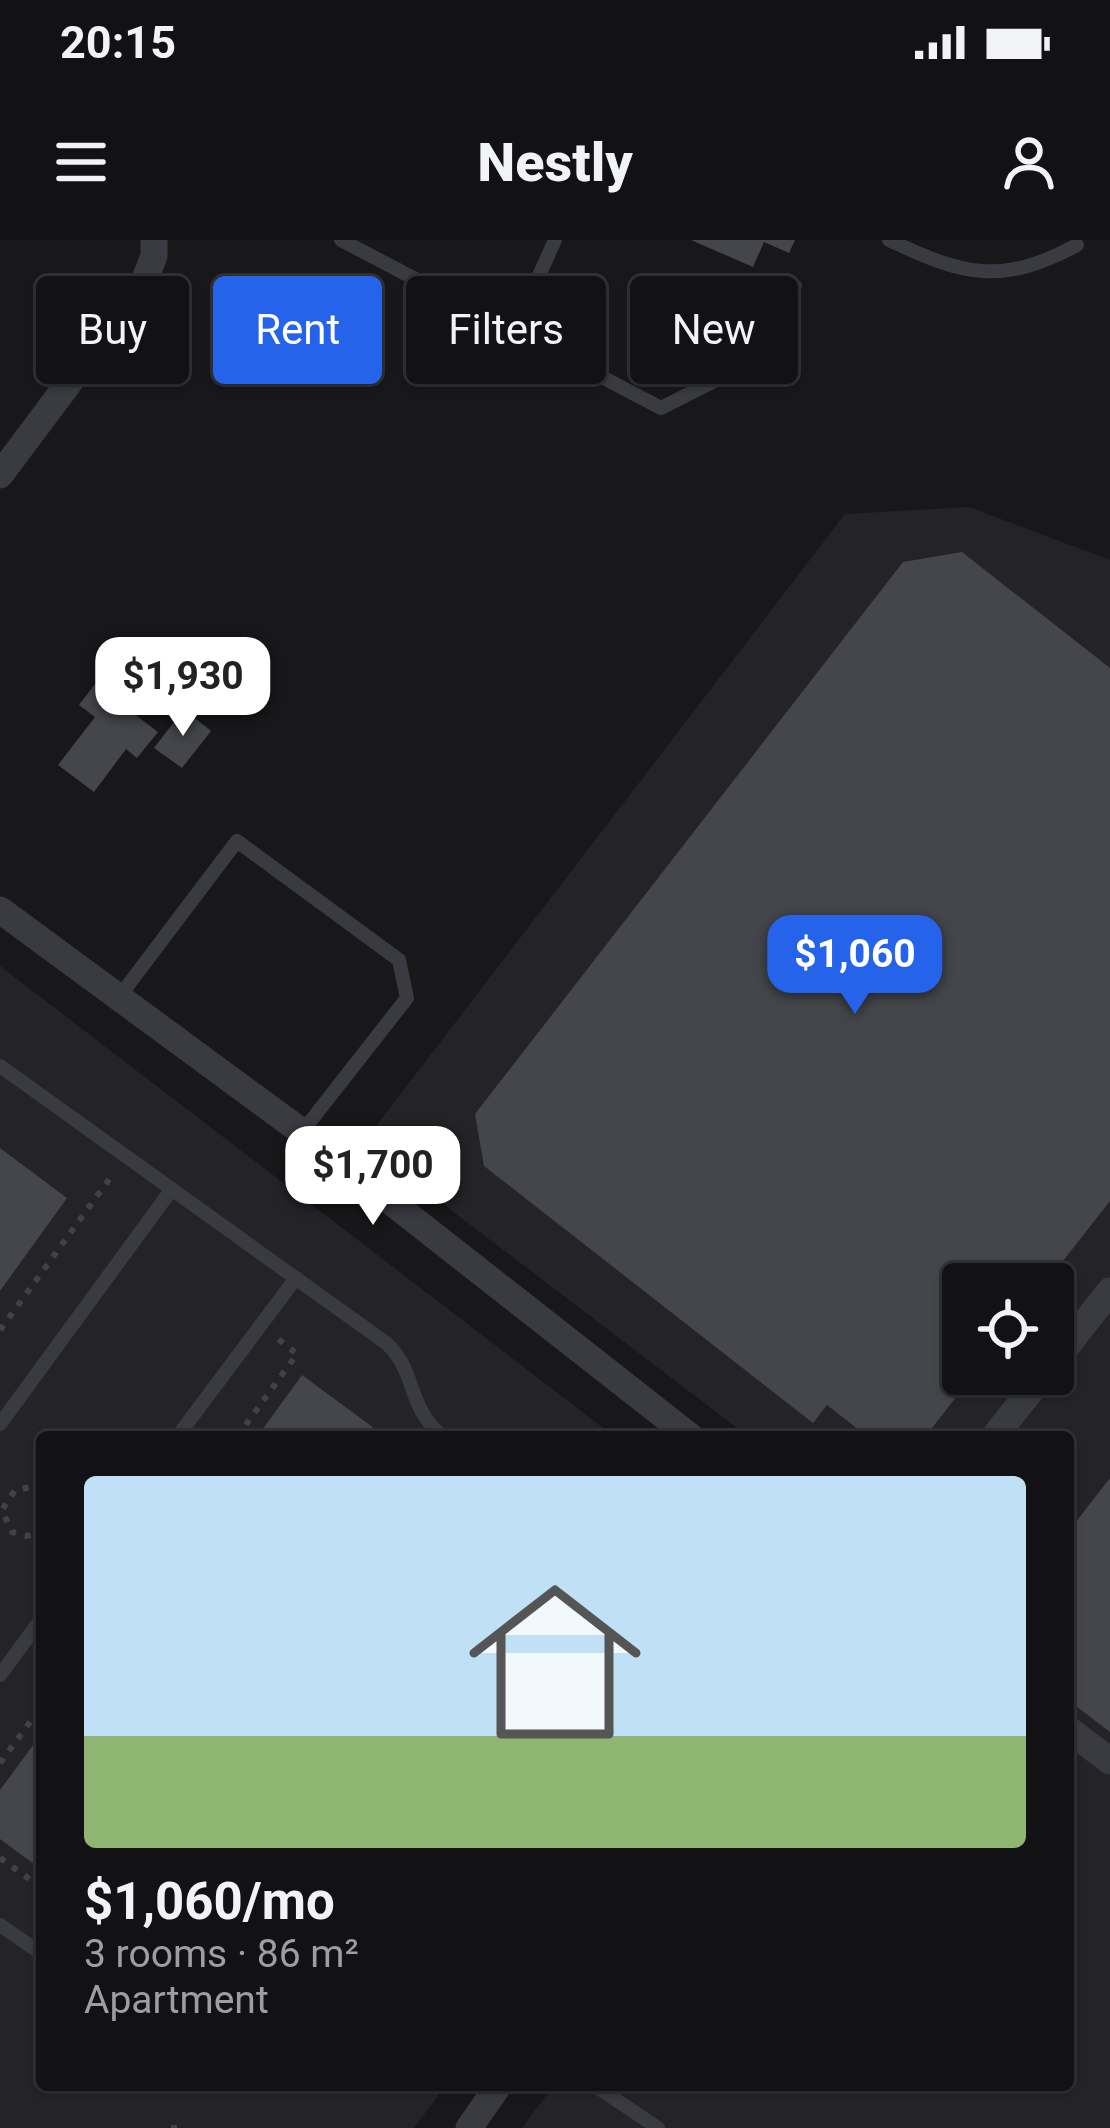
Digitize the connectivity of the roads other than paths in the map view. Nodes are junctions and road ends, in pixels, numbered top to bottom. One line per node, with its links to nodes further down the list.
1 (154, 240): 10 (street)
2 (340, 240): 6 (lane)
3 (555, 240): 7 (lane)
4 (889, 240): 5 (lane)
5 (1080, 242)
6 (409, 276)
7 (539, 276)
8 (606, 379): 9 (lane)
9 (709, 384)
10 (0, 475)
11 (0, 910): 12 (street)
12 (119, 997): 14 (street); 14 (lane)
13 (0, 1066): 15 (lane)
14 (302, 1132): 23 (street)
15 (172, 1189): 16 (lane); 20 (lane)
16 (296, 1278): 21 (lane); 22 (lane)
17 (1110, 1291): 18 (street)
18 (1074, 1336)
19 (1027, 1395): 24 (street)
20 (0, 1424)
21 (181, 1431)
22 (438, 1431)
23 (683, 1431)
24 (999, 1431)
25 (36, 1626): 26 (lane)
26 (0, 1675)
27 (1074, 1734): 28 (street)
28 (1110, 1761)
29 (0, 1925): 30 (lane)
30 (36, 1950)
31 (496, 2091): 33 (street)
32 (603, 2091): 34 (lane)
33 (469, 2128)
34 (658, 2128)

